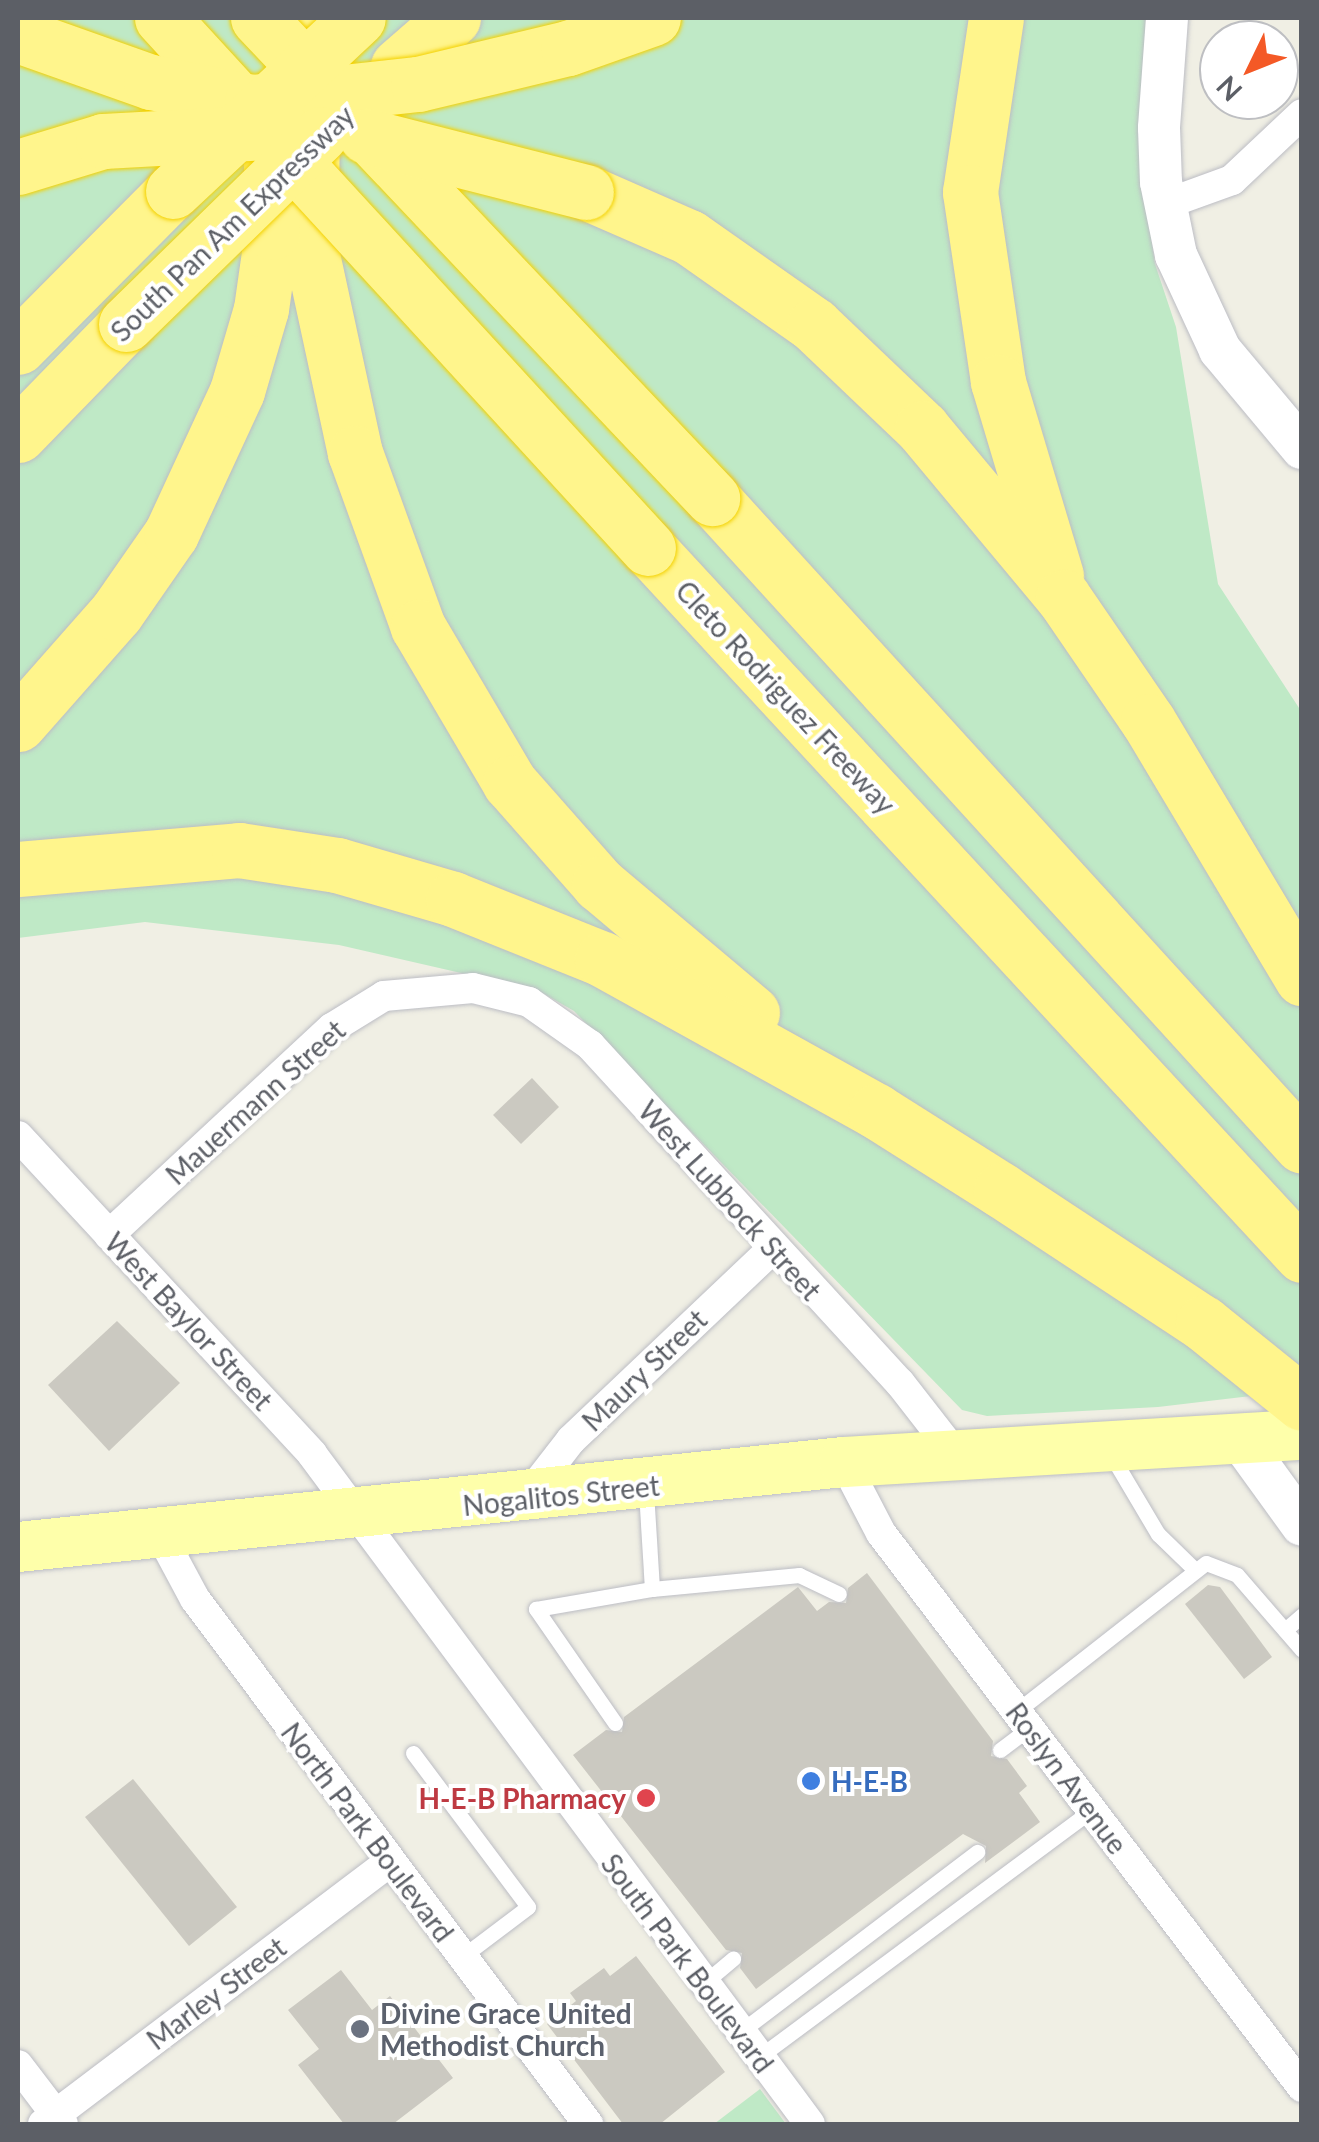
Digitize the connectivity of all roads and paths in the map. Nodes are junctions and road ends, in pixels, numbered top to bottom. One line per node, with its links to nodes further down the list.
1 (162, 18): 27 (highway, Cleto Rodriguez Freeway, bridge)
2 (258, 18): 24 (highway, bridge)
3 (271, 18): 18 (highway)
4 (314, 18): 22 (highway)
5 (358, 18): 14 (highway, bridge)
6 (453, 18): 15 (highway, South Pan Am Expressway, bridge)
7 (653, 18): 10 (highway, bridge)
8 (996, 18): 17 (highway)
9 (1167, 18): 13 (main road)
10 (18, 35)
11 (1302, 114): 13 (street)
12 (18, 167): 17 (highway, bridge)
13 (1166, 204): 16 (main road)
14 (18, 347)
15 (18, 435)
16 (1302, 448)
17 (1063, 597): 20 (highway)
18 (18, 724)
19 (18, 869): 22 (highway)
20 (1302, 978)
21 (473, 988): 25 (street, Mauermann Street); 26 (street, West Lubbock Street)
22 (876, 1111): 28 (highway)
23 (18, 1136): 25 (street, West Baylor Street)
24 (1302, 1146)
25 (109, 1235): 36 (street, West Baylor Street)
26 (773, 1248): 32 (street, West Lubbock Street); 35 (street, Maury Street)
27 (1302, 1256)
28 (1302, 1403)
29 (1302, 1435): 31 (main road, Nogalitos Street)
30 (1105, 1445): 31 (main road, Nogalitos Street); 32 (main road, Nogalitos Street); 40 (lane)
31 (1266, 1454): 37 (main road)
32 (956, 1455): 33 (main road, Nogalitos Street)
33 (844, 1462): 34 (main road, Nogalitos Street); 46 (street, Roslyn Avenue)
34 (646, 1486): 35 (main road, Nogalitos Street); 41 (lane)
35 (524, 1500): 36 (main road, Nogalitos Street)
36 (350, 1514): 38 (main road, Nogalitos Street); 55 (street, South Park Boulevard)
37 (1302, 1525)
38 (159, 1532): 39 (main road, Nogalitos Street); 52 (street, North Park Boulevard)
39 (18, 1547)
40 (1193, 1568): 44 (lane); 46 (lane)
41 (652, 1589): 42 (lane); 47 (lane)
42 (839, 1594)
43 (1302, 1615): 44 (lane)
44 (1285, 1630): 45 (lane)
45 (1302, 1650)
46 (1023, 1720): 48 (lane); 50 (street, Roslyn Avenue)
47 (615, 1724)
48 (1000, 1750)
49 (413, 1753): 53 (lane)
50 (1091, 1810): 57 (lane); 59 (street, Roslyn Avenue)
51 (977, 1852): 56 (lane)
52 (390, 1862): 53 (street, North Park Boulevard); 60 (street, Marley Street)
53 (462, 1957): 61 (street, North Park Boulevard)
54 (733, 1959): 55 (lane)
55 (704, 1984): 56 (street, South Park Boulevard)
56 (740, 2032): 57 (street, South Park Boulevard)
57 (759, 2057): 62 (street, South Park Boulevard)
58 (18, 2065): 60 (street)
59 (1302, 2087)
60 (54, 2121)
61 (588, 2124)
62 (810, 2124)

